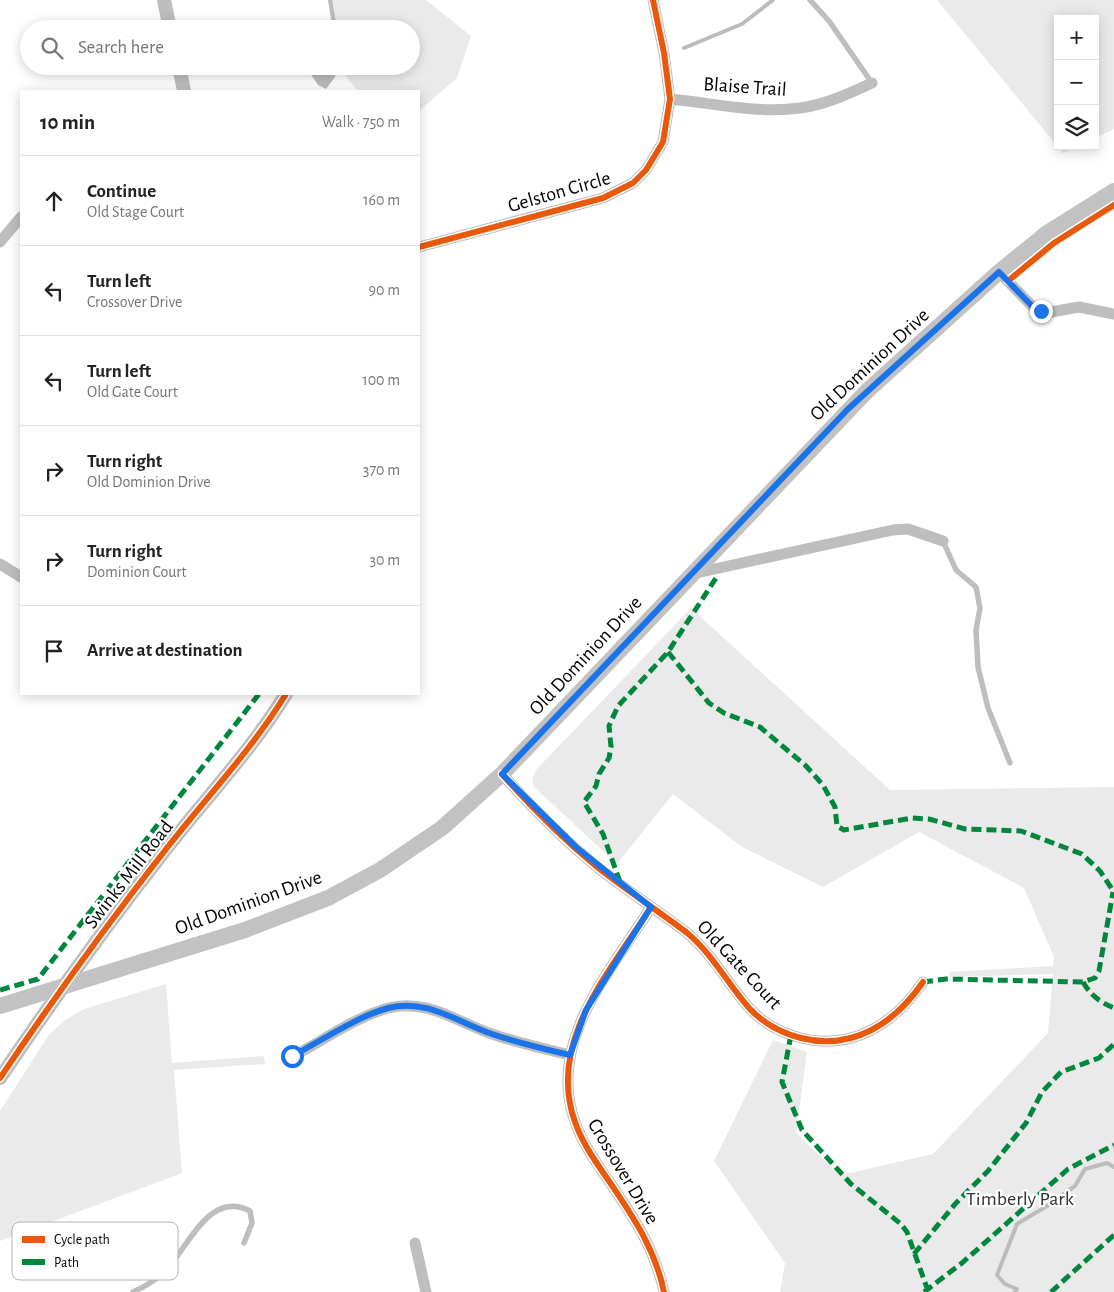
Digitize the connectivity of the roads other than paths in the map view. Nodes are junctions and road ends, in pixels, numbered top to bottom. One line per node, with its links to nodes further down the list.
1 (164, 0): 4 (street)
2 (653, 0): 8 (street, Gelston Circle)
3 (810, 0): 6 (lane)
4 (168, 20)
5 (181, 75): 7 (street)
6 (872, 83): 8 (street, Blaise Trail)
7 (184, 90)
8 (670, 99): 12 (street, Gelston Circle)
9 (1114, 191): 13 (main road, Old Dominion Drive)
10 (20, 218): 11 (street)
11 (0, 242)
12 (420, 247)
13 (999, 272): 14 (street); 17 (main road, Old Dominion Drive)
14 (1114, 314)
15 (943, 541): 17 (street); 20 (lane)
16 (0, 564): 18 (street)
17 (690, 575): 21 (main road, Old Dominion Drive)
18 (20, 576)
19 (285, 695): 24 (street, Swinks Mill Road)
20 (1010, 763)
21 (502, 774): 22 (street, Old Gate Court); 24 (main road, Old Dominion Drive)
22 (651, 907): 23 (street, Old Gate Court); 26 (street, Crossover Drive)
23 (923, 982)
24 (62, 987): 25 (main road, Old Dominion Drive); 28 (street, Swinks Mill Road)
25 (0, 1006)
26 (570, 1055): 27 (street); 35 (street, Crossover Drive)
27 (292, 1056)
28 (0, 1078)
29 (244, 1243): 31 (lane)
30 (414, 1243): 34 (street)
31 (178, 1253)
32 (154, 1280): 33 (lane)
33 (133, 1292)
34 (426, 1292)
35 (664, 1292)

